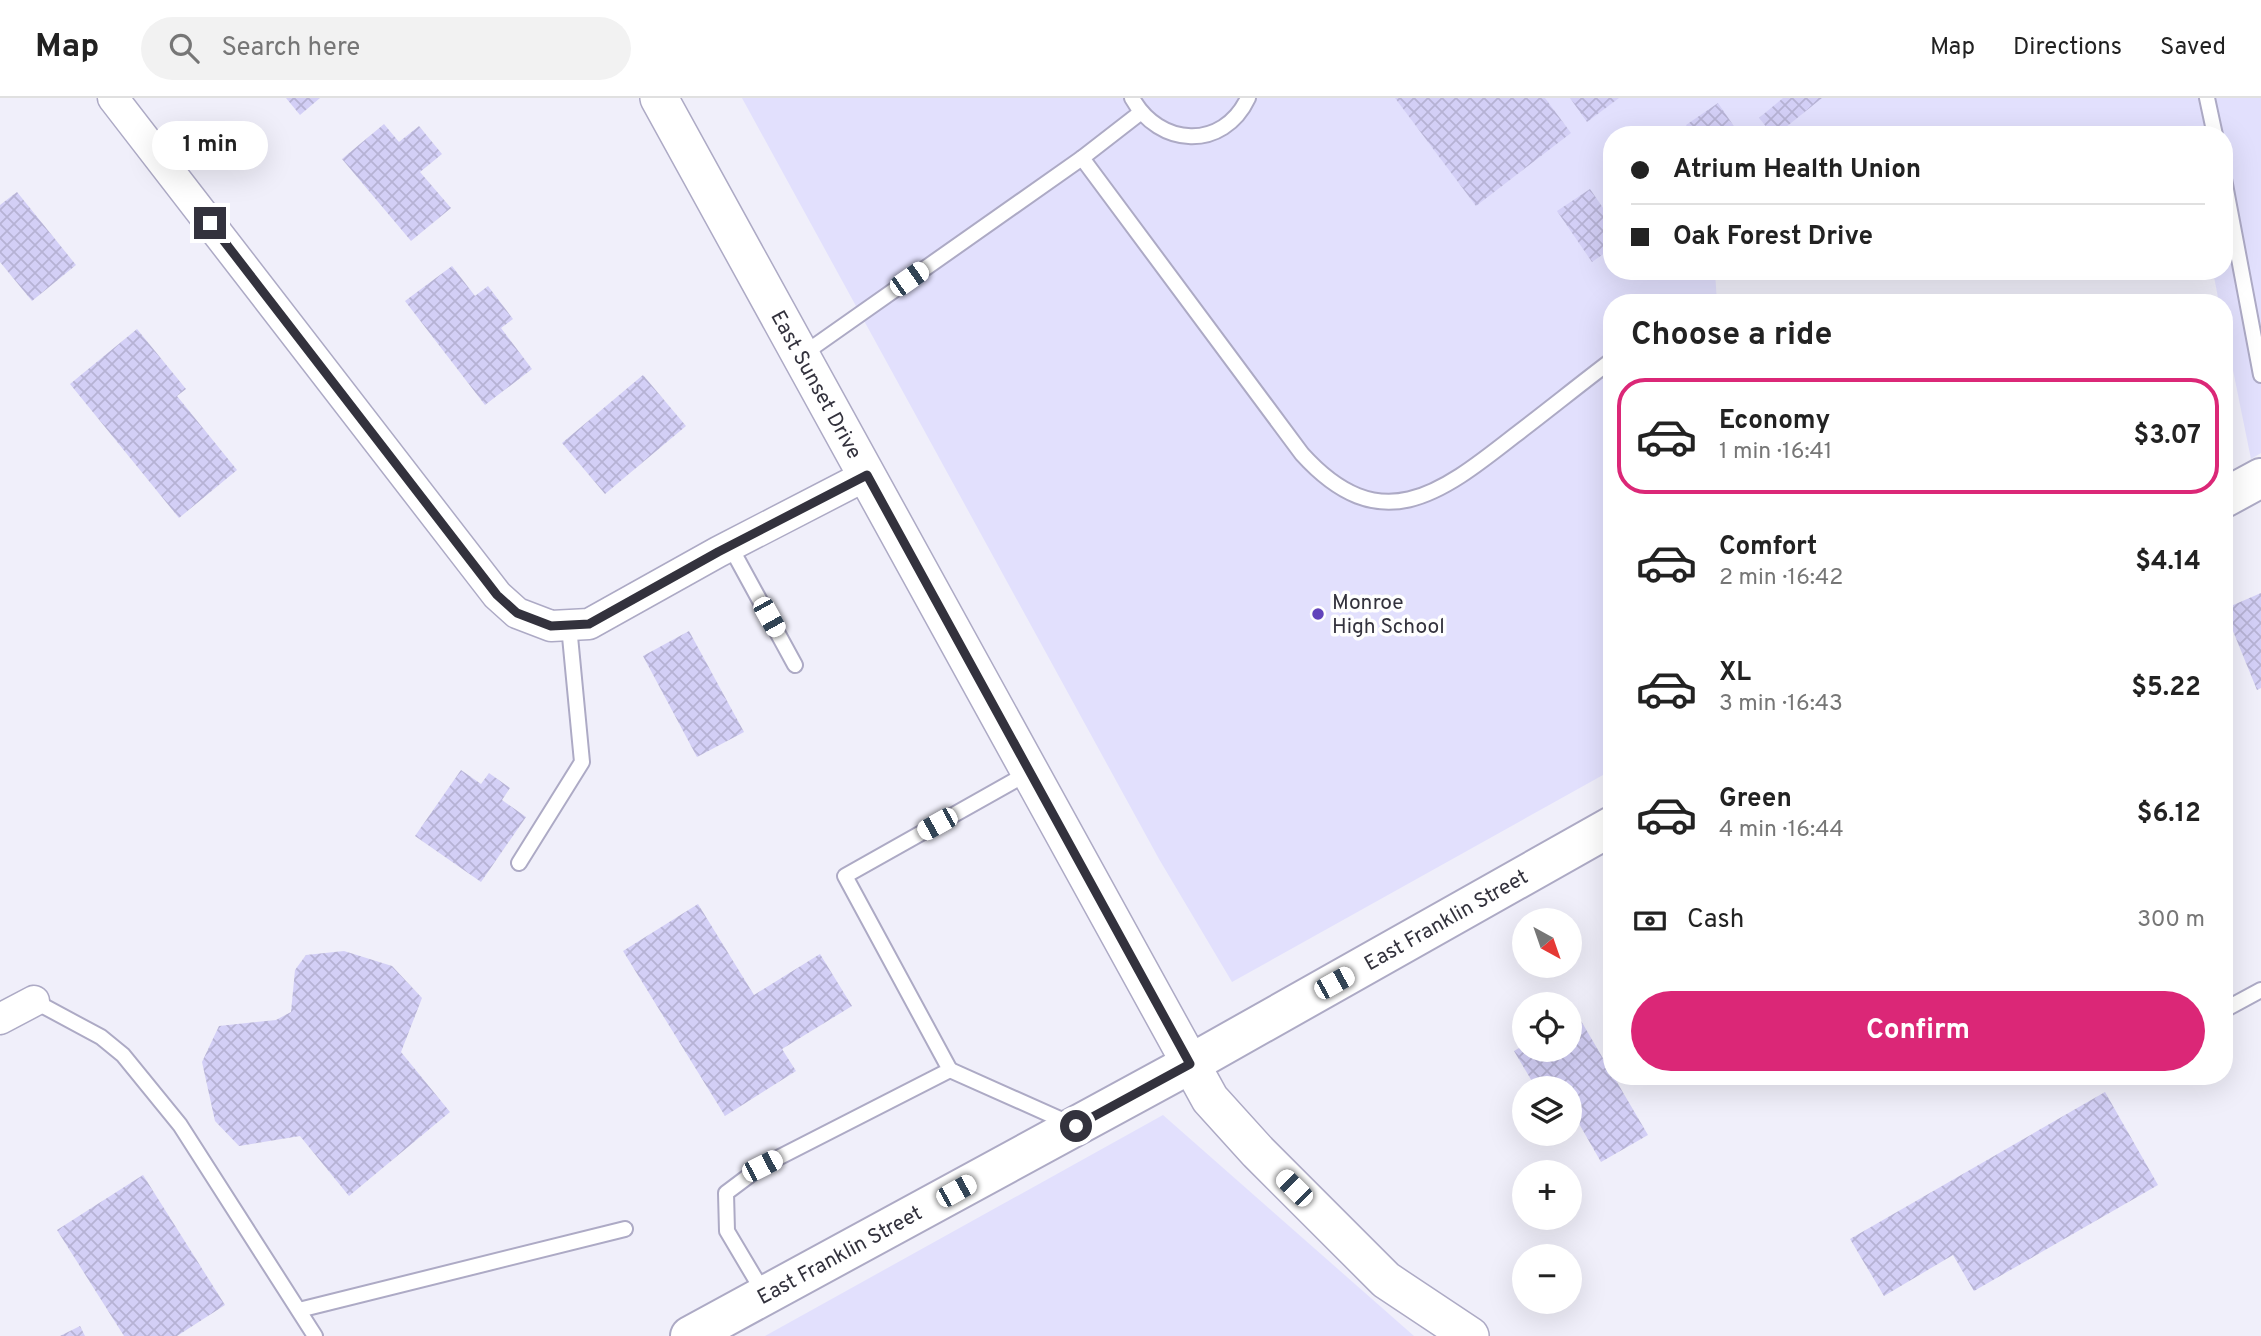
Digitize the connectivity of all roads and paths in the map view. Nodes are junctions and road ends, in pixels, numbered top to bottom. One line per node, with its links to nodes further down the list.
1 (113, 98): 17 (street)
2 (659, 98): 10 (street, East Sunset Drive)
3 (1132, 98): 6 (lane)
4 (1248, 98): 6 (lane)
5 (2207, 98): 7 (lane)
6 (1140, 113): 8 (lane)
7 (2213, 126)
8 (1082, 158): 10 (lane); 11 (lane)
9 (2233, 226): 12 (lane)
10 (801, 356): 13 (street, East Sunset Drive)
11 (1603, 367)
12 (2261, 374)
13 (867, 475): 16 (street); 19 (street, East Sunset Drive)
14 (2261, 478): 15 (main road)
15 (2233, 493)
16 (730, 546): 17 (street); 18 (lane)
17 (569, 625): 21 (lane)
18 (795, 665)
19 (1030, 773): 26 (street, East Sunset Drive); 27 (lane)
20 (1603, 831): 26 (main road, East Franklin Street)
21 (519, 863)
22 (2261, 990): 24 (lane)
23 (34, 1001): 25 (street); 31 (lane)
24 (2233, 1005)
25 (0, 1019)
26 (1190, 1064): 28 (main road, East Franklin Street); 34 (street, East Sunset Drive)
27 (950, 1070): 28 (lane); 30 (lane)
28 (1076, 1126): 30 (main road, East Franklin Street)
29 (625, 1229): 31 (lane)
30 (765, 1295): 33 (main road, East Franklin Street)
31 (299, 1310): 32 (lane)
32 (315, 1336)
33 (690, 1336)
34 (1469, 1336)

